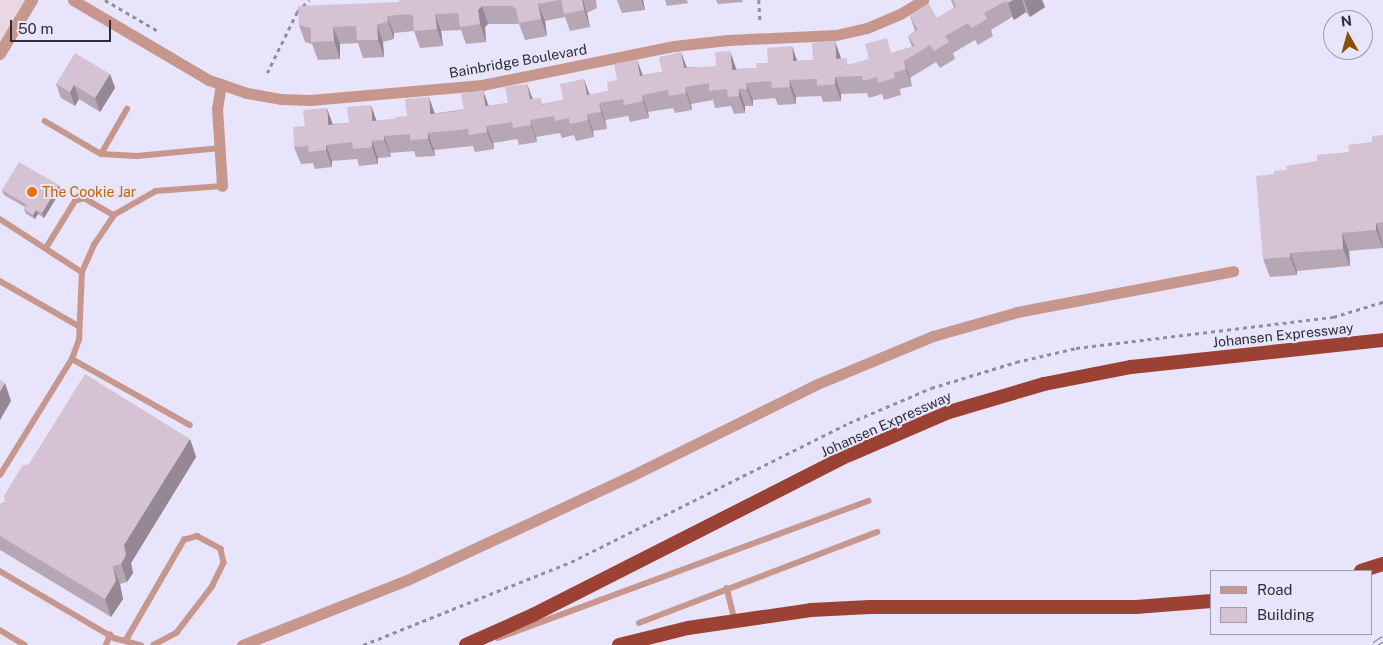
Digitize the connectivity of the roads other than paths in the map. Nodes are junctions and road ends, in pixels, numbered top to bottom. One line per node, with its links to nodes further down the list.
1 (32, 0): 4 (street)
2 (73, 0): 5 (street, Bainbridge Boulevard)
3 (923, 0): 5 (street, Bainbridge Boulevard)
4 (0, 54)
5 (221, 84): 8 (street)
6 (127, 109): 9 (lane)
7 (46, 121): 9 (lane)
8 (221, 148): 9 (lane); 10 (street)
9 (101, 154)
10 (222, 186): 11 (lane)
11 (114, 216): 13 (lane); 14 (lane)
12 (0, 219): 13 (lane)
13 (46, 248): 14 (lane)
14 (82, 272): 17 (lane)
15 (1233, 272): 39 (street)
16 (0, 281): 17 (lane)
17 (79, 326): 19 (lane)
18 (1383, 340): 40 (highway, Johansen Expressway)
19 (72, 359): 20 (lane); 21 (lane)
20 (190, 425)
21 (0, 475)
22 (869, 501): 41 (lane)
23 (877, 532): 28 (lane)
24 (1383, 564): 25 (highway)
25 (1363, 570)
26 (2, 572): 27 (lane); 33 (lane)
27 (0, 579)
28 (727, 588): 30 (lane); 31 (lane)
29 (1210, 601): 30 (highway)
30 (735, 620): 42 (highway)
31 (639, 623)
32 (0, 630): 35 (lane)
33 (110, 635): 34 (lane); 36 (lane)
34 (126, 640): 37 (lane); 38 (lane)
35 (25, 645)
36 (106, 645)
37 (141, 645)
38 (154, 645)
39 (242, 645)
40 (466, 645)
41 (478, 645)
42 (619, 645)

